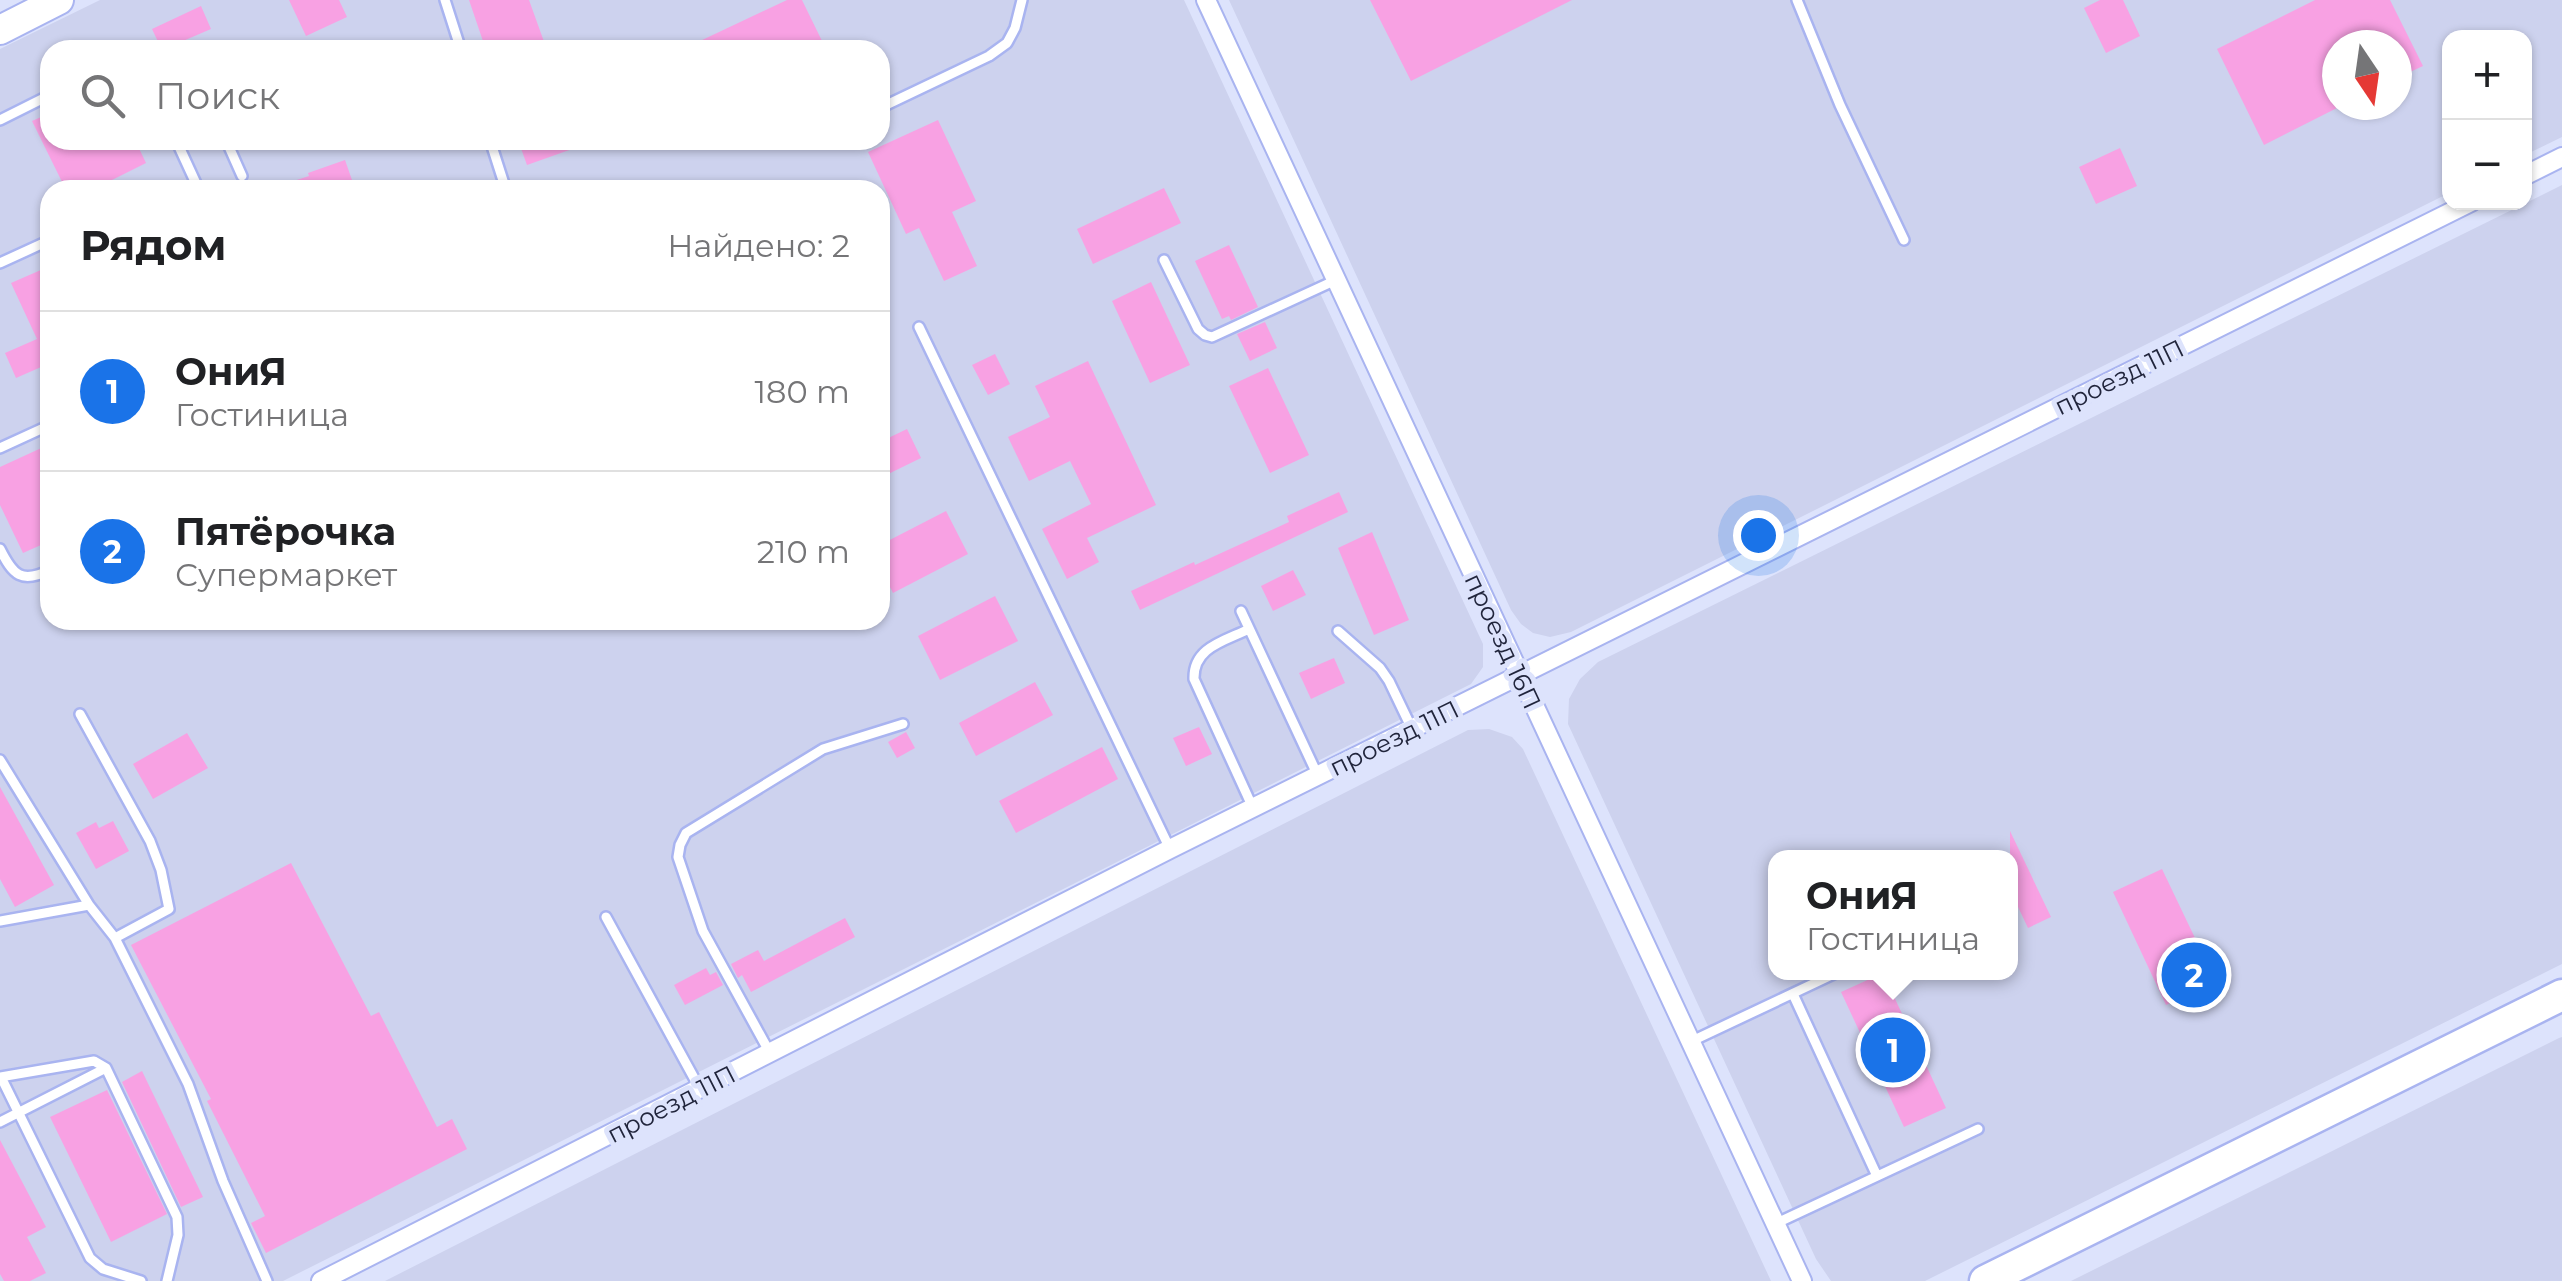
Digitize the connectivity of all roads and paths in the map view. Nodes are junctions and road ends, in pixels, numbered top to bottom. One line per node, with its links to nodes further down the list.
1 (59, 0): 6 (main road)
2 (445, 0): 7 (lane)
3 (1022, 0): 9 (lane)
4 (1206, 0): 24 (street, проезд 16П)
5 (1797, 0): 20 (lane)
6 (0, 30)
7 (458, 40)
8 (40, 100): 10 (lane)
9 (890, 102)
10 (0, 120)
11 (181, 150): 17 (lane)
12 (230, 150): 16 (lane)
13 (493, 150): 18 (lane)
14 (2562, 157): 15 (street)
15 (2532, 172)
16 (242, 176)
17 (194, 180)
18 (503, 180)
19 (2454, 210): 33 (street, проезд 11П)
20 (1904, 240)
21 (40, 245): 23 (lane)
22 (1164, 260): 24 (lane)
23 (0, 263)
24 (1336, 280): 33 (street, проезд 16П)
25 (919, 328): 40 (lane)
26 (40, 430): 27 (lane)
27 (0, 448)
28 (0, 549): 29 (lane)
29 (40, 573)
30 (1241, 611): 31 (lane)
31 (1249, 629): 38 (lane); 39 (lane)
32 (1338, 631): 36 (lane)
33 (1520, 676): 36 (street, проезд 11П); 48 (street, проезд 16П)
34 (80, 714): 44 (lane)
35 (902, 724): 49 (lane)
36 (1412, 729): 38 (street, проезд 11П)
37 (0, 760): 41 (lane)
38 (1318, 776): 39 (street, проезд 11П)
39 (1254, 808): 40 (street, проезд 11П)
40 (1170, 849): 49 (street, проезд 11П)
41 (89, 904): 43 (lane); 44 (lane)
42 (606, 916): 52 (lane)
43 (0, 921)
44 (116, 938): 60 (lane)
45 (1822, 980): 46 (lane)
46 (1793, 994): 48 (lane); 56 (lane)
47 (2562, 995): 63 (highway)
48 (1690, 1042): 57 (street, проезд 16П)
49 (770, 1053): 52 (street, проезд 11П)
50 (106, 1068): 51 (lane); 53 (lane); 59 (lane)
51 (1, 1077): 53 (lane)
52 (700, 1089): 61 (street, проезд 11П)
53 (19, 1112): 54 (lane); 58 (lane)
54 (0, 1122)
55 (1978, 1129): 56 (lane)
56 (1878, 1176): 57 (lane)
57 (1775, 1224): 62 (street, проезд 16П)
58 (141, 1281)
59 (166, 1281)
60 (267, 1281)
61 (321, 1281)
62 (1802, 1281)
63 (1985, 1281)

